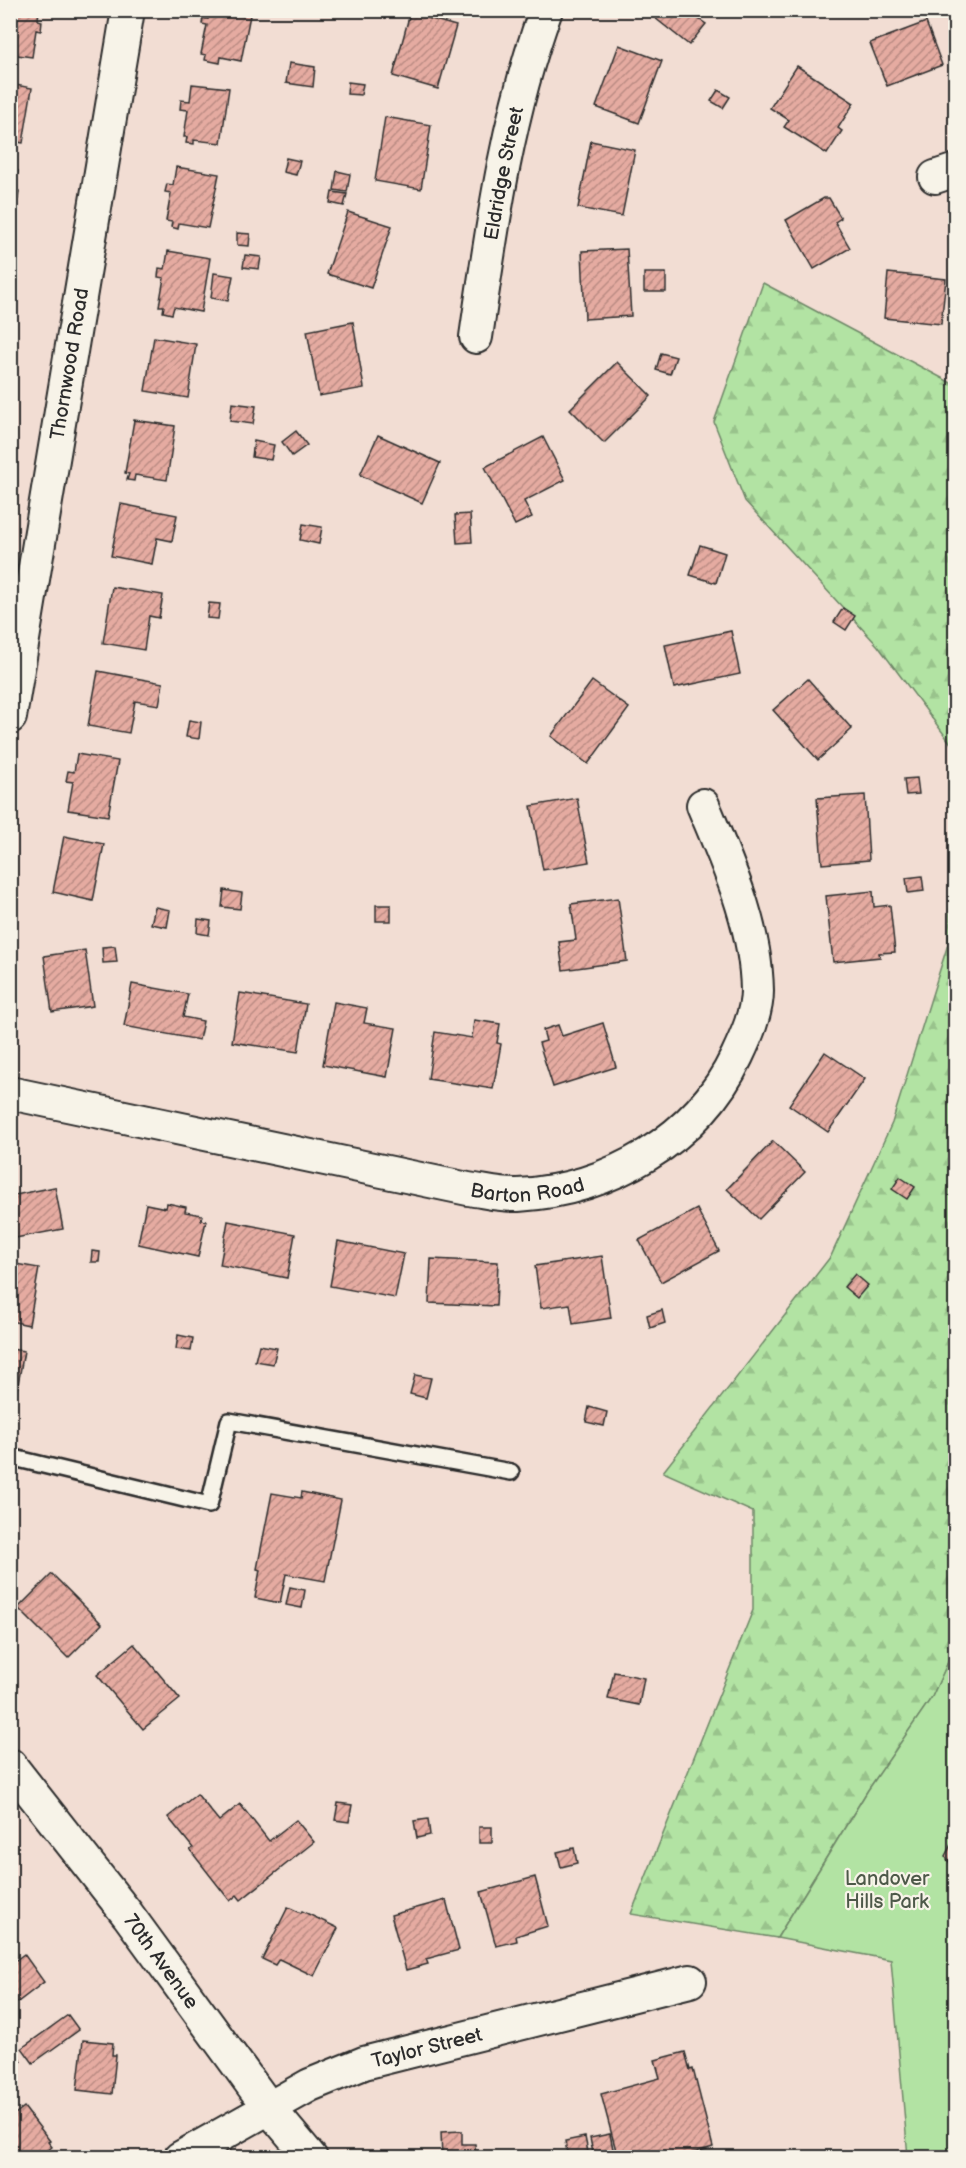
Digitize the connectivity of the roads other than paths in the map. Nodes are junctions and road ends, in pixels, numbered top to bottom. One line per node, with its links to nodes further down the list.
1 (128, 10): 4 (street, Thornwood Road)
2 (546, 10): 3 (street, Eldridge Street)
3 (476, 338)
4 (10, 717)
5 (703, 805): 6 (street, Barton Road)
6 (10, 1093)
7 (10, 1457): 8 (lane)
8 (511, 1472)
9 (10, 1765): 11 (street, 70th Avenue)
10 (690, 1982): 11 (street, Taylor Street)
11 (269, 2108): 12 (street, Taylor Street); 13 (street, 70th Avenue)
12 (180, 2157)
13 (311, 2157)

